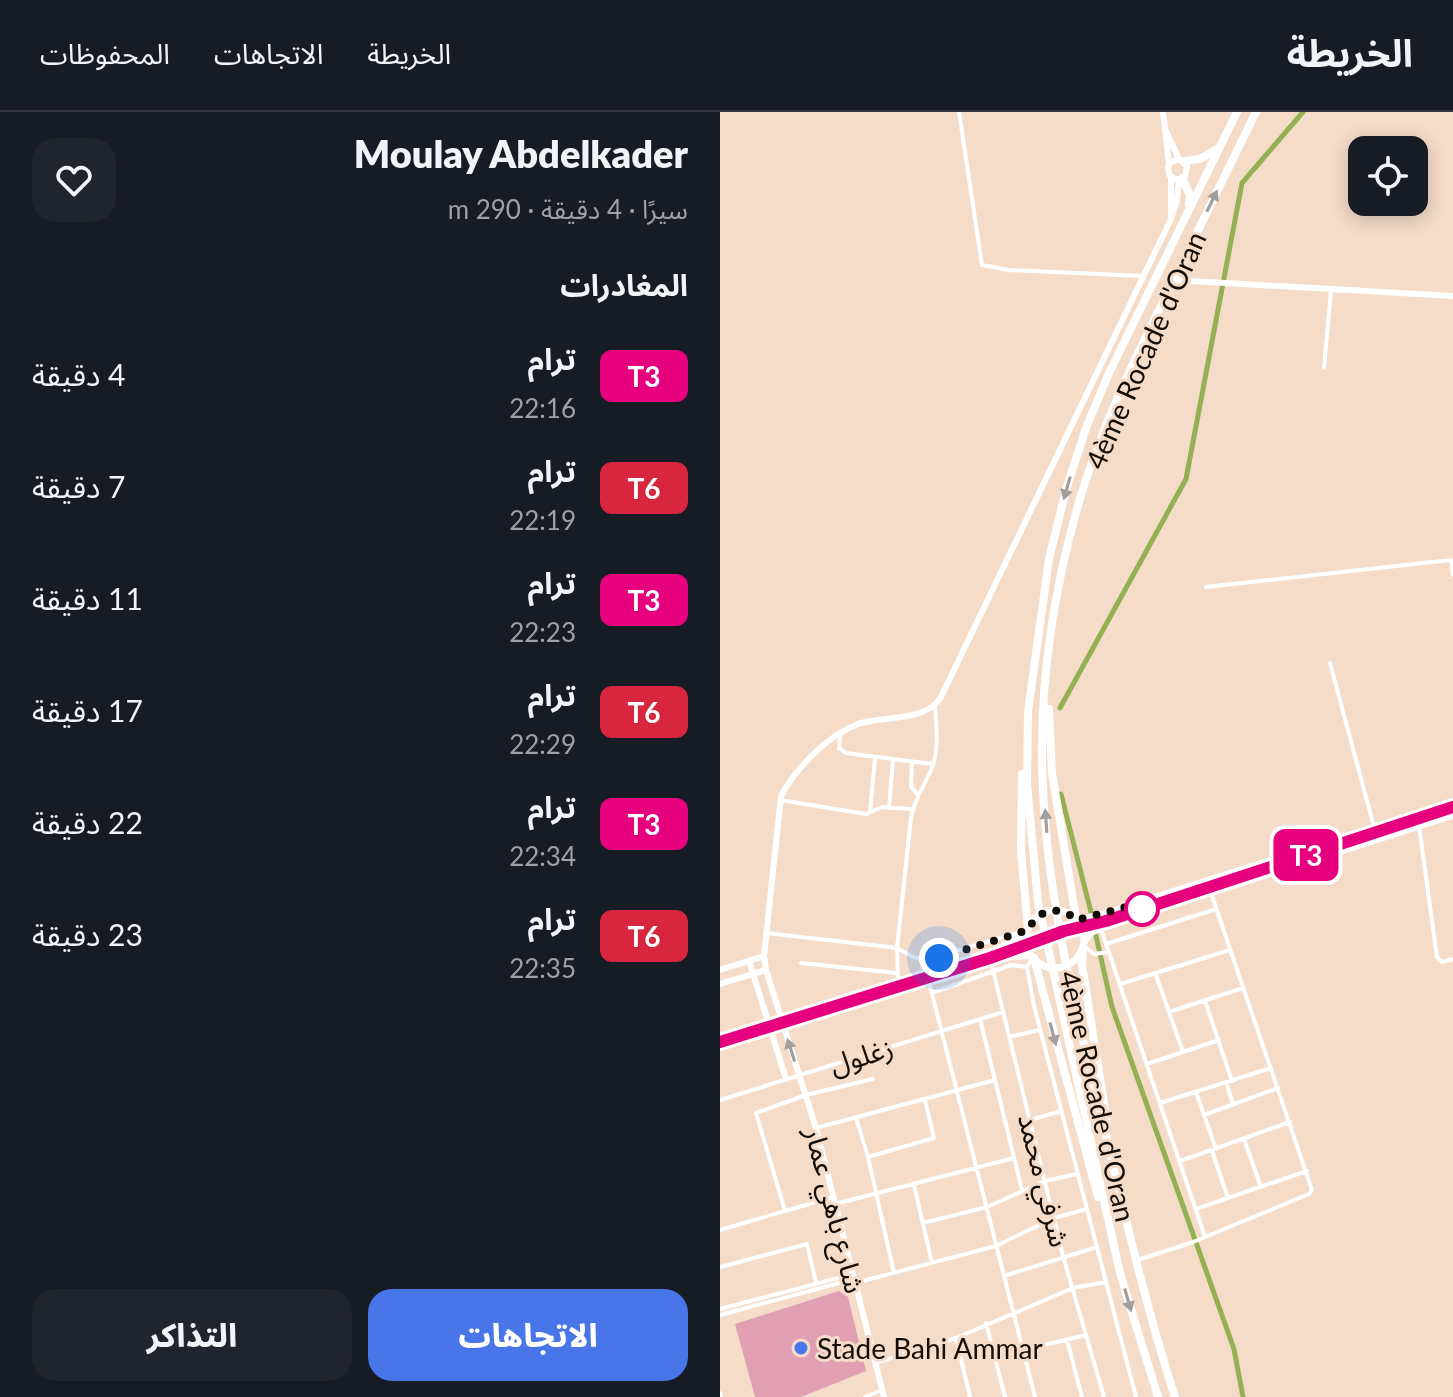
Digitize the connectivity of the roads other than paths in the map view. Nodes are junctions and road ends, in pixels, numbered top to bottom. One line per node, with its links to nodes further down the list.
1 (959, 112): 13 (street)
2 (1163, 112): 5 (main road)
3 (1237, 112): 6 (highway, 4ème Rocade d'Oran)
4 (1256, 112): 14 (highway, 4ème Rocade d'Oran, one-way to 4)
5 (1166, 131): 7 (main road); 8 (main road)
6 (1220, 148): 7 (highway); 11 (highway, 4ème Rocade d'Oran)
7 (1181, 160): 8 (main road); 10 (main road)
8 (1169, 164): 9 (main road)
9 (1171, 177): 10 (main road); 12 (main road)
10 (1181, 179): 11 (highway); 12 (main road)
11 (1186, 217): 23 (highway, 4ème Rocade d'Oran, one-way to 23)
12 (1171, 219): 13 (main road)
13 (1142, 276): 24 (main road)
14 (1173, 280): 15 (main road); 21 (highway, 4ème Rocade d'Oran)
15 (1331, 290): 16 (main road); 17 (street)
16 (1453, 296)
17 (1324, 368)
18 (1452, 559): 19 (street); 20 (street)
19 (1453, 575)
20 (1206, 587)
21 (1049, 649): 43 (highway); 111 (highway, 4ème Rocade d'Oran, one-way to 21)
22 (1330, 663): 40 (street)
23 (1031, 685): 45 (highway); 137 (highway, 4ème Rocade d'Oran)
24 (935, 705): 25 (main road); 31 (street)
25 (840, 735): 26 (main road); 27 (street)
26 (827, 743): 27 (street); 33 (main road)
27 (839, 748): 28 (street)
28 (875, 757): 29 (street); 37 (street)
29 (893, 760): 30 (street); 35 (street)
30 (912, 763): 31 (street); 32 (street)
31 (933, 764): 32 (street)
32 (917, 794): 36 (street)
33 (780, 800): 37 (street); 46 (main road, شارع باهي عمار)
34 (1453, 802): 40 (main road)
35 (889, 808): 36 (street); 37 (street)
36 (912, 809): 49 (street)
37 (870, 812)
38 (1453, 815): 39 (main road)
39 (1419, 826): 41 (main road); 56 (street)
40 (1374, 828): 43 (main road)
41 (1210, 891): 42 (street); 44 (main road)
42 (1216, 909): 47 (street); 50 (street)
43 (1077, 919): 45 (main road); 48 (main road)
44 (1097, 929): 47 (street); 48 (main road)
45 (1028, 930): 54 (main road); 55 (street); 66 (main road)
46 (767, 933): 49 (street); 53 (main road, شارع باهي عمار)
47 (1106, 944): 52 (street)
48 (1084, 945): 52 (street); 54 (main road); 111 (highway)
49 (897, 948): 55 (street); 66 (street)
50 (1230, 950): 65 (street); 70 (street)
51 (932, 951): 55 (street)
52 (1103, 953): 69 (street)
53 (764, 956): 57 (main road); 62 (main road, شارع باهي عمار)
54 (1033, 957): 58 (main road); 60 (street); 137 (highway, one-way to 137)
55 (934, 959)
56 (1453, 959)
57 (749, 961): 61 (main road); 64 (main road)
58 (991, 962): 63 (street, شرفي محمد); 67 (main road)
59 (801, 963): 66 (street)
60 (1027, 967): 63 (street); 79 (street)
61 (720, 970)
62 (766, 970): 64 (main road); 76 (main road, شارع باهي عمار)
63 (993, 971): 71 (street); 73 (street, شرفي محمد)
64 (753, 973): 68 (main road); 77 (main road)
65 (1156, 974): 69 (street); 74 (street)
66 (898, 976): 76 (main road)
67 (929, 982): 71 (street); 76 (main road)
68 (720, 984)
69 (1120, 984): 85 (street)
70 (1244, 988): 72 (street); 86 (street)
71 (932, 993): 78 (street)
72 (1205, 1001): 74 (street); 82 (street)
73 (1003, 1012): 75 (street, زغلول); 80 (street, شرفي محمد)
74 (1169, 1012): 84 (street)
75 (980, 1019): 78 (street, زغلول); 90 (street)
76 (782, 1021): 77 (main road); 87 (main road, شارع باهي عمار, one-way to 76)
77 (768, 1026): 81 (main road); 83 (main road); 88 (main road)
78 (940, 1030): 87 (street, زغلول); 93 (street)
79 (1040, 1030): 80 (street); 100 (street)
80 (1009, 1037): 103 (street, شرفي محمد)
81 (720, 1038)
82 (1219, 1040): 84 (street); 91 (street)
83 (720, 1045)
84 (1183, 1052): 85 (street)
85 (1147, 1064): 98 (street)
86 (1271, 1068): 91 (street); 92 (street)
87 (799, 1074): 88 (street, زغلول); 95 (main road, شارع باهي عمار)
88 (786, 1079): 96 (street, زغلول)
89 (873, 1079): 95 (street)
90 (995, 1080): 93 (street); 109 (street)
91 (1229, 1081): 94 (street); 99 (street)
92 (1278, 1088): 99 (street); 104 (street)
93 (957, 1091): 97 (street); 112 (street)
94 (1196, 1092): 98 (street); 101 (street)
95 (806, 1095): 105 (main road, شارع باهي عمار); 125 (street)
96 (720, 1100)
97 (925, 1100): 102 (street); 108 (street)
98 (1160, 1103): 110 (street)
99 (1233, 1104): 101 (street)
100 (1061, 1111): 103 (street); 114 (street)
101 (1204, 1115): 107 (street)
102 (856, 1118): 105 (street); 108 (street)
103 (1030, 1120): 115 (street, شرفي محمد)
104 (1290, 1122): 106 (street); 113 (street)
105 (816, 1128): 121 (main road, شارع باهي عمار)
106 (1244, 1139): 107 (street); 117 (street)
107 (1214, 1149): 110 (street); 120 (street)
108 (868, 1157): 119 (street)
109 (1014, 1158): 112 (street); 118 (street)
110 (1180, 1161): 124 (street)
111 (1112, 1162): 133 (highway, 4ème Rocade d'Oran)
112 (977, 1168): 116 (street); 122 (street)
113 (1307, 1171): 117 (street); 129 (street)
114 (1077, 1174): 115 (street); 123 (street)
115 (1045, 1181): 118 (street); 126 (street, شرفي محمد)
116 (914, 1185): 119 (street); 127 (street)
117 (1261, 1187): 120 (street)
118 (1022, 1190): 122 (street)
119 (874, 1194): 121 (street); 136 (street)
120 (1228, 1198): 124 (street)
121 (834, 1201): 125 (street); 139 (main road, شارع باهي عمار)
122 (987, 1207): 127 (street); 130 (street)
123 (1087, 1209): 126 (street); 131 (street)
124 (1196, 1209): 129 (street)
125 (785, 1211): 128 (street)
126 (1054, 1218): 130 (street); 132 (street, شرفي محمد)
127 (923, 1223): 134 (street)
128 (720, 1230)
129 (1203, 1238): 133 (street)
130 (996, 1246): 134 (street); 138 (street)
131 (1097, 1247): 132 (street); 140 (street)
132 (1063, 1256): 138 (street); 142 (street, شرفي محمد)
133 (1137, 1261): 160 (highway, 4ème Rocade d'Oran)
134 (932, 1263): 136 (street)
135 (720, 1267): 141 (street)
136 (894, 1273): 139 (street)
137 (1120, 1273): 159 (highway, 4ème Rocade d'Oran, one-way to 159)
138 (1004, 1276): 144 (street)
139 (854, 1279): 141 (street); 143 (street); 150 (main road, شارع باهي عمار)
140 (1107, 1281): 142 (street); 158 (street)
141 (816, 1283): 143 (street)
142 (1073, 1288): 144 (street); 146 (street, شرفي محمد)
143 (720, 1312)
144 (1013, 1314): 145 (street); 149 (street)
145 (986, 1323): 147 (street); 154 (street)
146 (1087, 1335): 148 (street); 157 (street, شرفي محمد)
147 (956, 1338): 150 (street); 153 (street)
148 (1067, 1340): 149 (street); 156 (street)
149 (1023, 1350): 155 (street)
150 (875, 1363): 151 (main road, شارع باهي عمار)
151 (883, 1393): 152 (street)
152 (865, 1397)
153 (970, 1397)
154 (1005, 1397)
155 (1035, 1397)
156 (1082, 1397)
157 (1104, 1397)
158 (1136, 1397)
159 (1158, 1397)
160 (1175, 1397)

